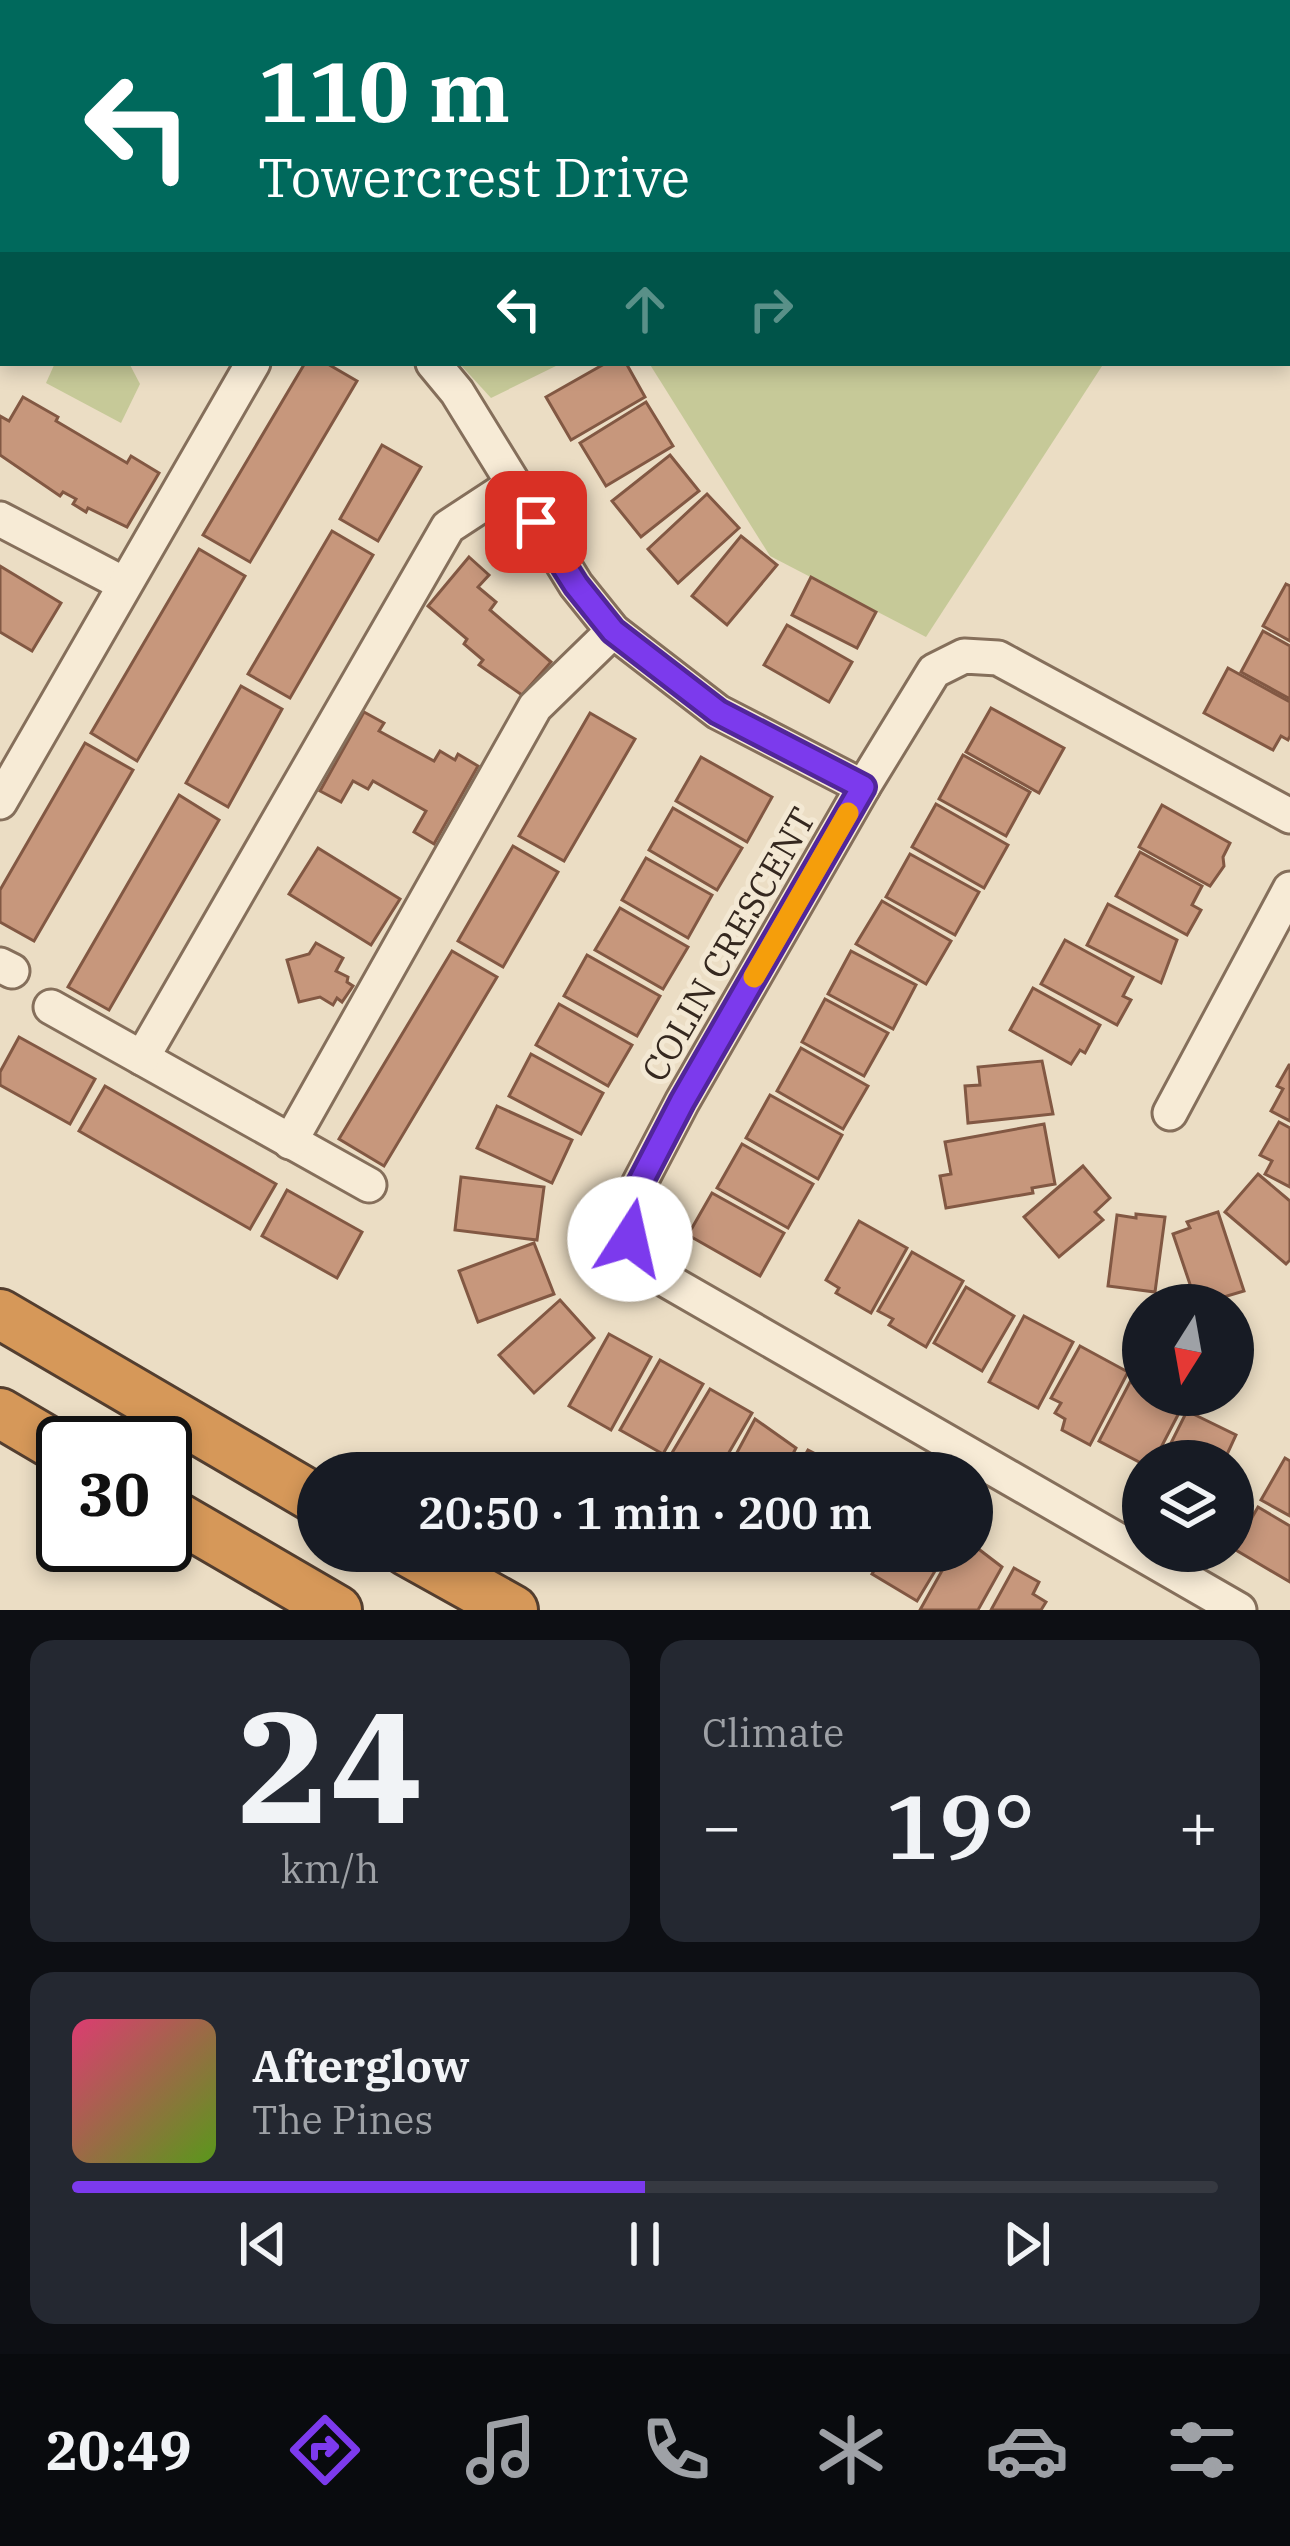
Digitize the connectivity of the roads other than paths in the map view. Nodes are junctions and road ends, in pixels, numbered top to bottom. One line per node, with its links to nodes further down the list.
1 (251, 366): 5 (street)
2 (435, 366): 3 (street)
3 (512, 485): 6 (street); 12 (street)
4 (0, 519): 5 (street)
5 (124, 584): 8 (street)
6 (613, 631): 7 (street); 14 (street)
7 (863, 787): 9 (street, COLIN CRESCENT); 24 (street, COLIN CRESCENT)
8 (0, 802)
9 (1290, 816)
10 (1290, 889): 13 (street)
11 (51, 1007): 12 (street)
12 (142, 1058): 14 (street)
13 (1169, 1112)
14 (290, 1142): 15 (street)
15 (369, 1185)
16 (0, 1314): 19 (highway)
17 (0, 1413): 18 (highway)
18 (36, 1434)
19 (297, 1488)
20 (192, 1526): 22 (highway)
21 (445, 1572): 23 (highway)
22 (337, 1610)
23 (513, 1610)
24 (1239, 1610)

